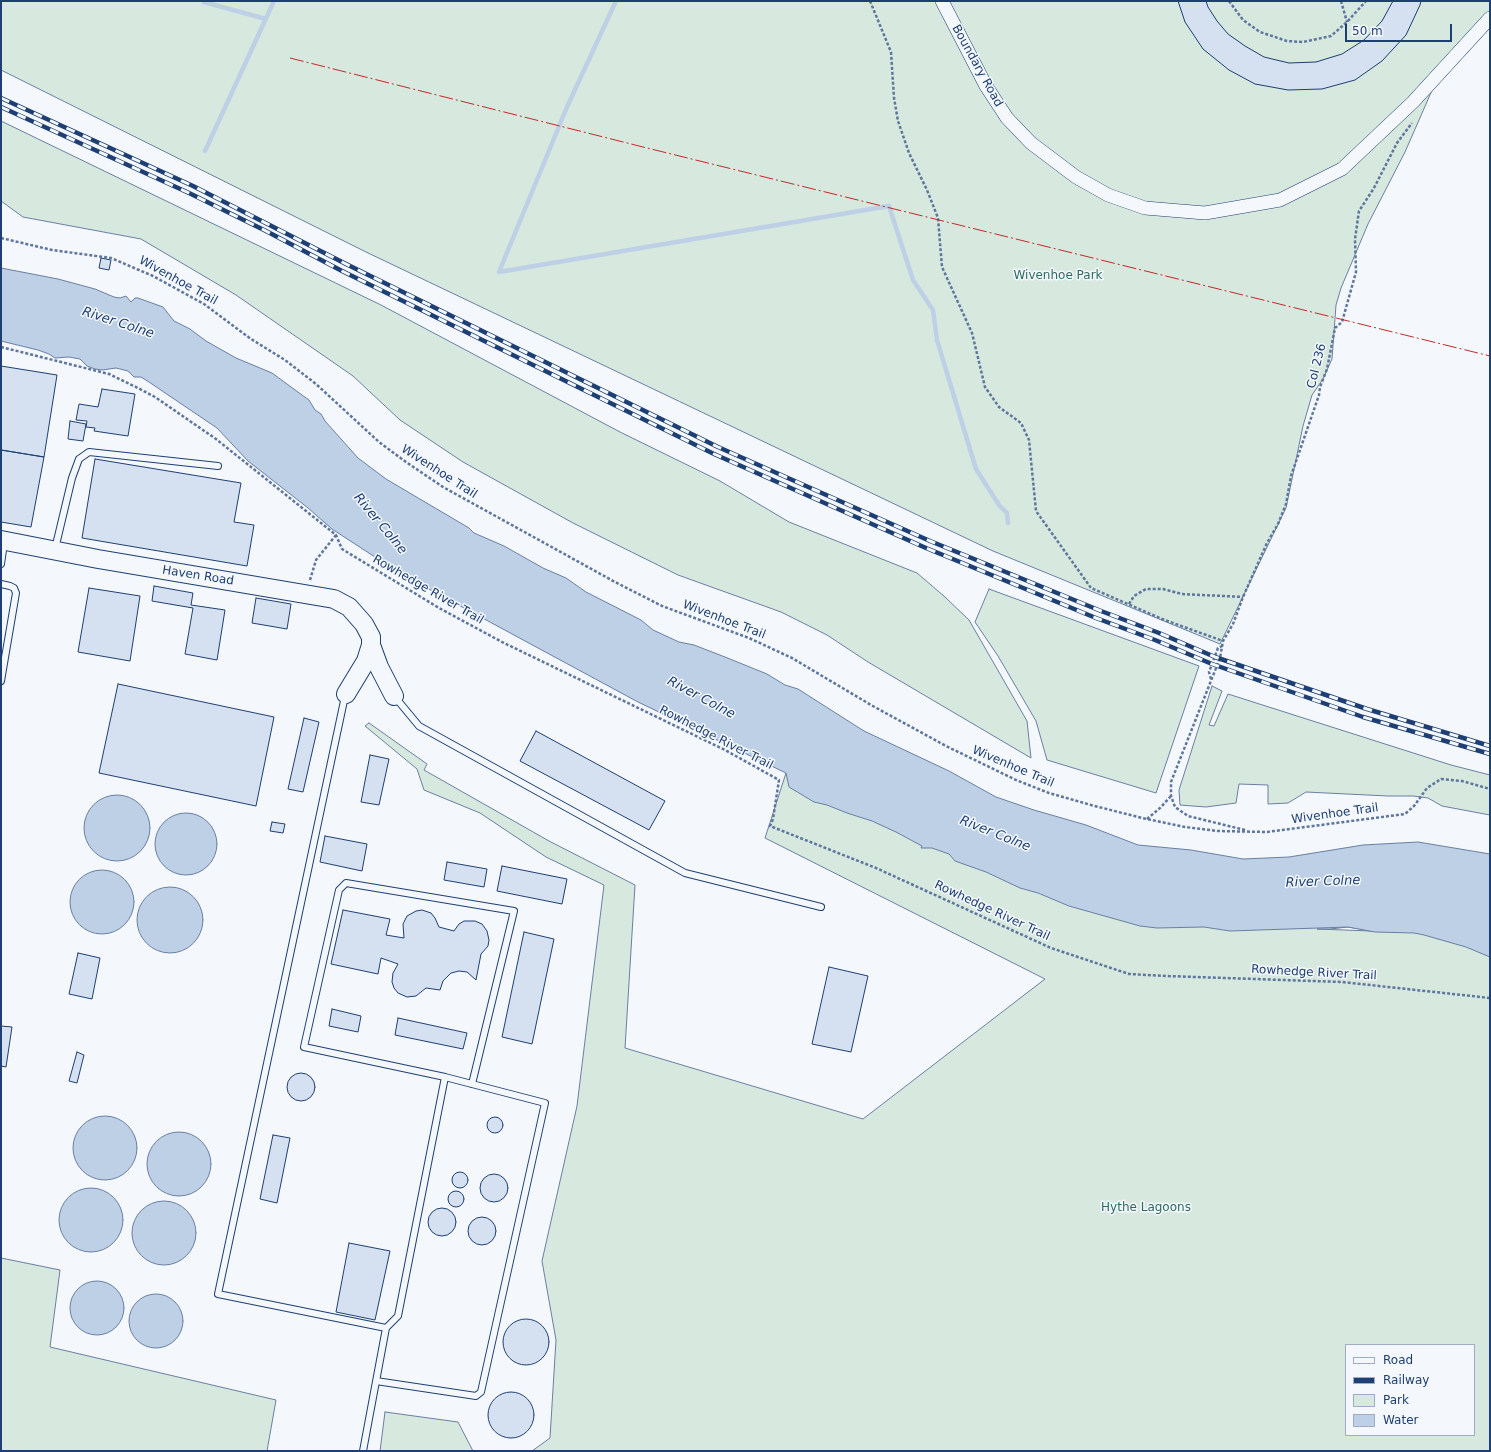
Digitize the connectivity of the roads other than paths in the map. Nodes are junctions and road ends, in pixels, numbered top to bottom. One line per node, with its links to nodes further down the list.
1 (942, 1): 2 (street, Boundary Road)
2 (1490, 18)
3 (218, 466): 5 (lane)
4 (3, 541): 5 (street, Haven Road); 6 (lane)
5 (55, 551): 8 (street, Haven Road)
6 (1, 564)
7 (1, 584): 9 (lane)
8 (371, 645): 10 (street); 11 (street, Haven Road)
9 (1, 681)
10 (346, 694): 15 (lane)
11 (394, 696): 12 (lane)
12 (821, 907)
13 (445, 1077): 14 (lane); 14 (lane); 15 (lane)
14 (472, 1084): 16 (lane)
15 (386, 1328): 16 (lane)
16 (376, 1381): 17 (lane)
17 (363, 1451)

